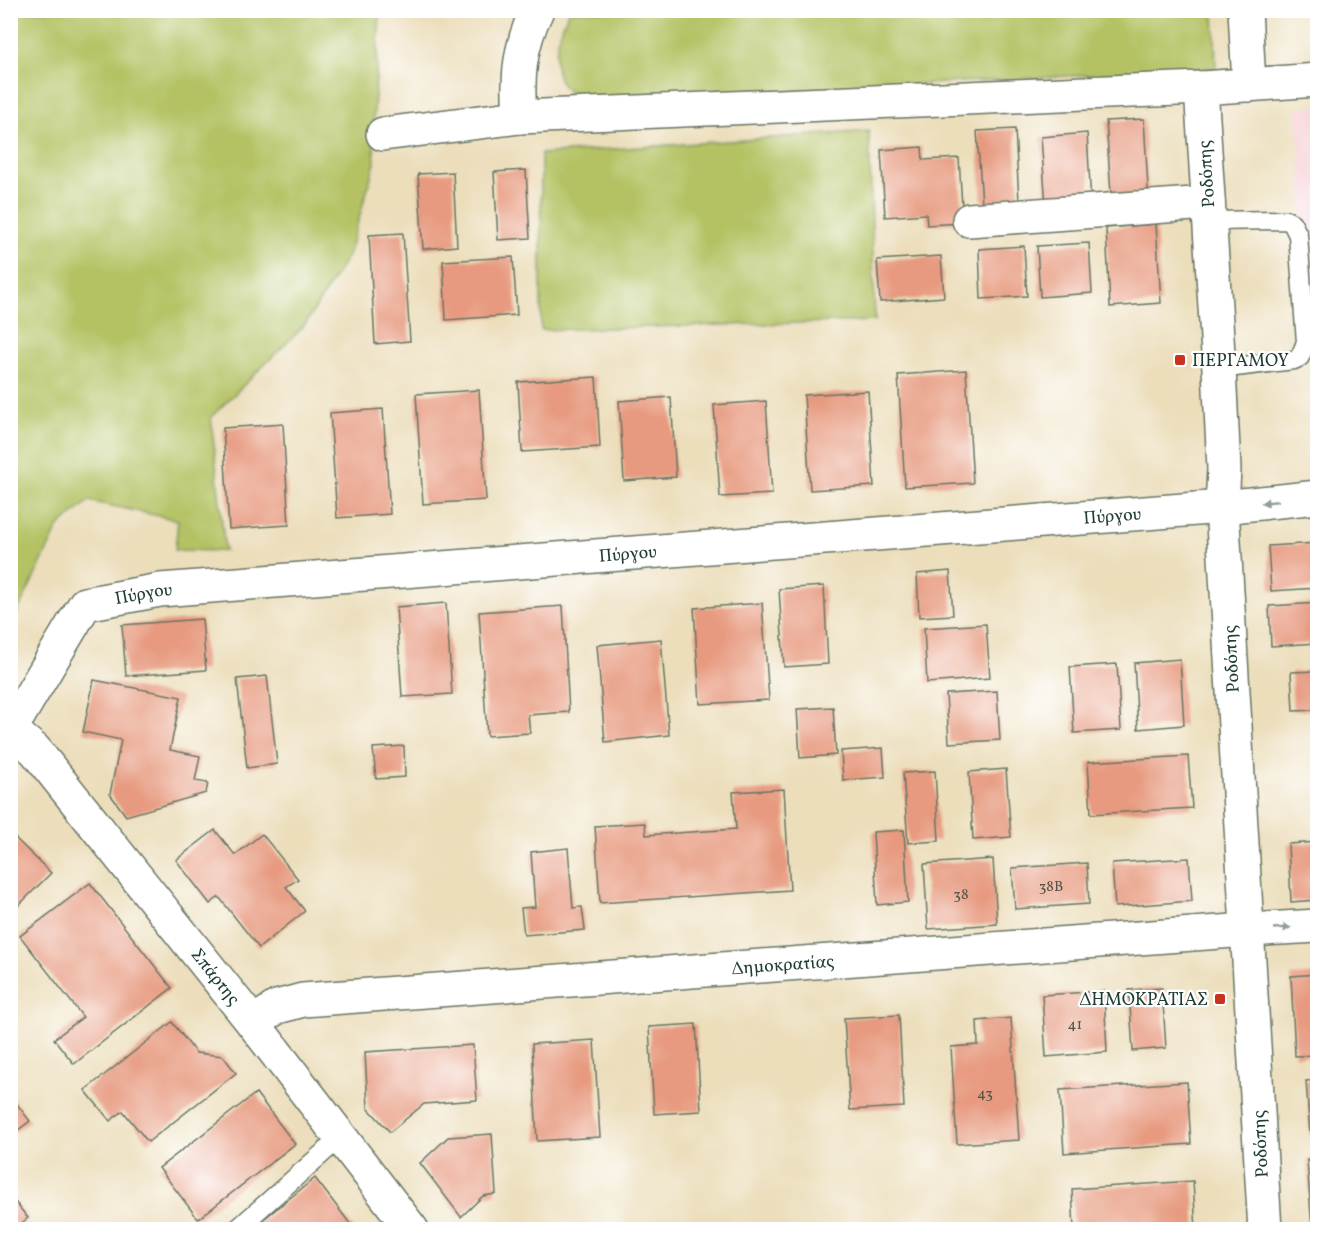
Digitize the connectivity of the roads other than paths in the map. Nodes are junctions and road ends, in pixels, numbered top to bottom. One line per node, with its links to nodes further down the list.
1 (537, 10): 6 (street)
2 (1245, 10): 4 (street)
3 (1317, 80): 4 (street)
4 (1249, 85): 5 (street)
5 (1201, 88): 6 (street); 8 (street, Ροδόπης)
6 (520, 117): 7 (street)
7 (383, 134)
8 (1209, 212): 9 (street); 10 (street, Ροδόπης); 10 (lane)
9 (969, 220)
10 (1220, 369): 12 (street, Ροδόπης)
11 (1317, 497): 12 (street, Πύργου, one-way to 12)
12 (1222, 507): 13 (street, Πύργου); 15 (street, Ροδόπης)
13 (11, 730): 16 (street, Σπάρτης)
14 (1317, 926): 15 (street, Δημοκρατίας, one-way to 14)
15 (1247, 930): 16 (street, Δημοκρατίας); 20 (street, Ροδόπης)
16 (253, 1023): 17 (street, Σπάρτης)
17 (341, 1137): 18 (lane); 19 (street, Σπάρτης)
18 (236, 1230)
19 (412, 1230)
20 (1265, 1230)

